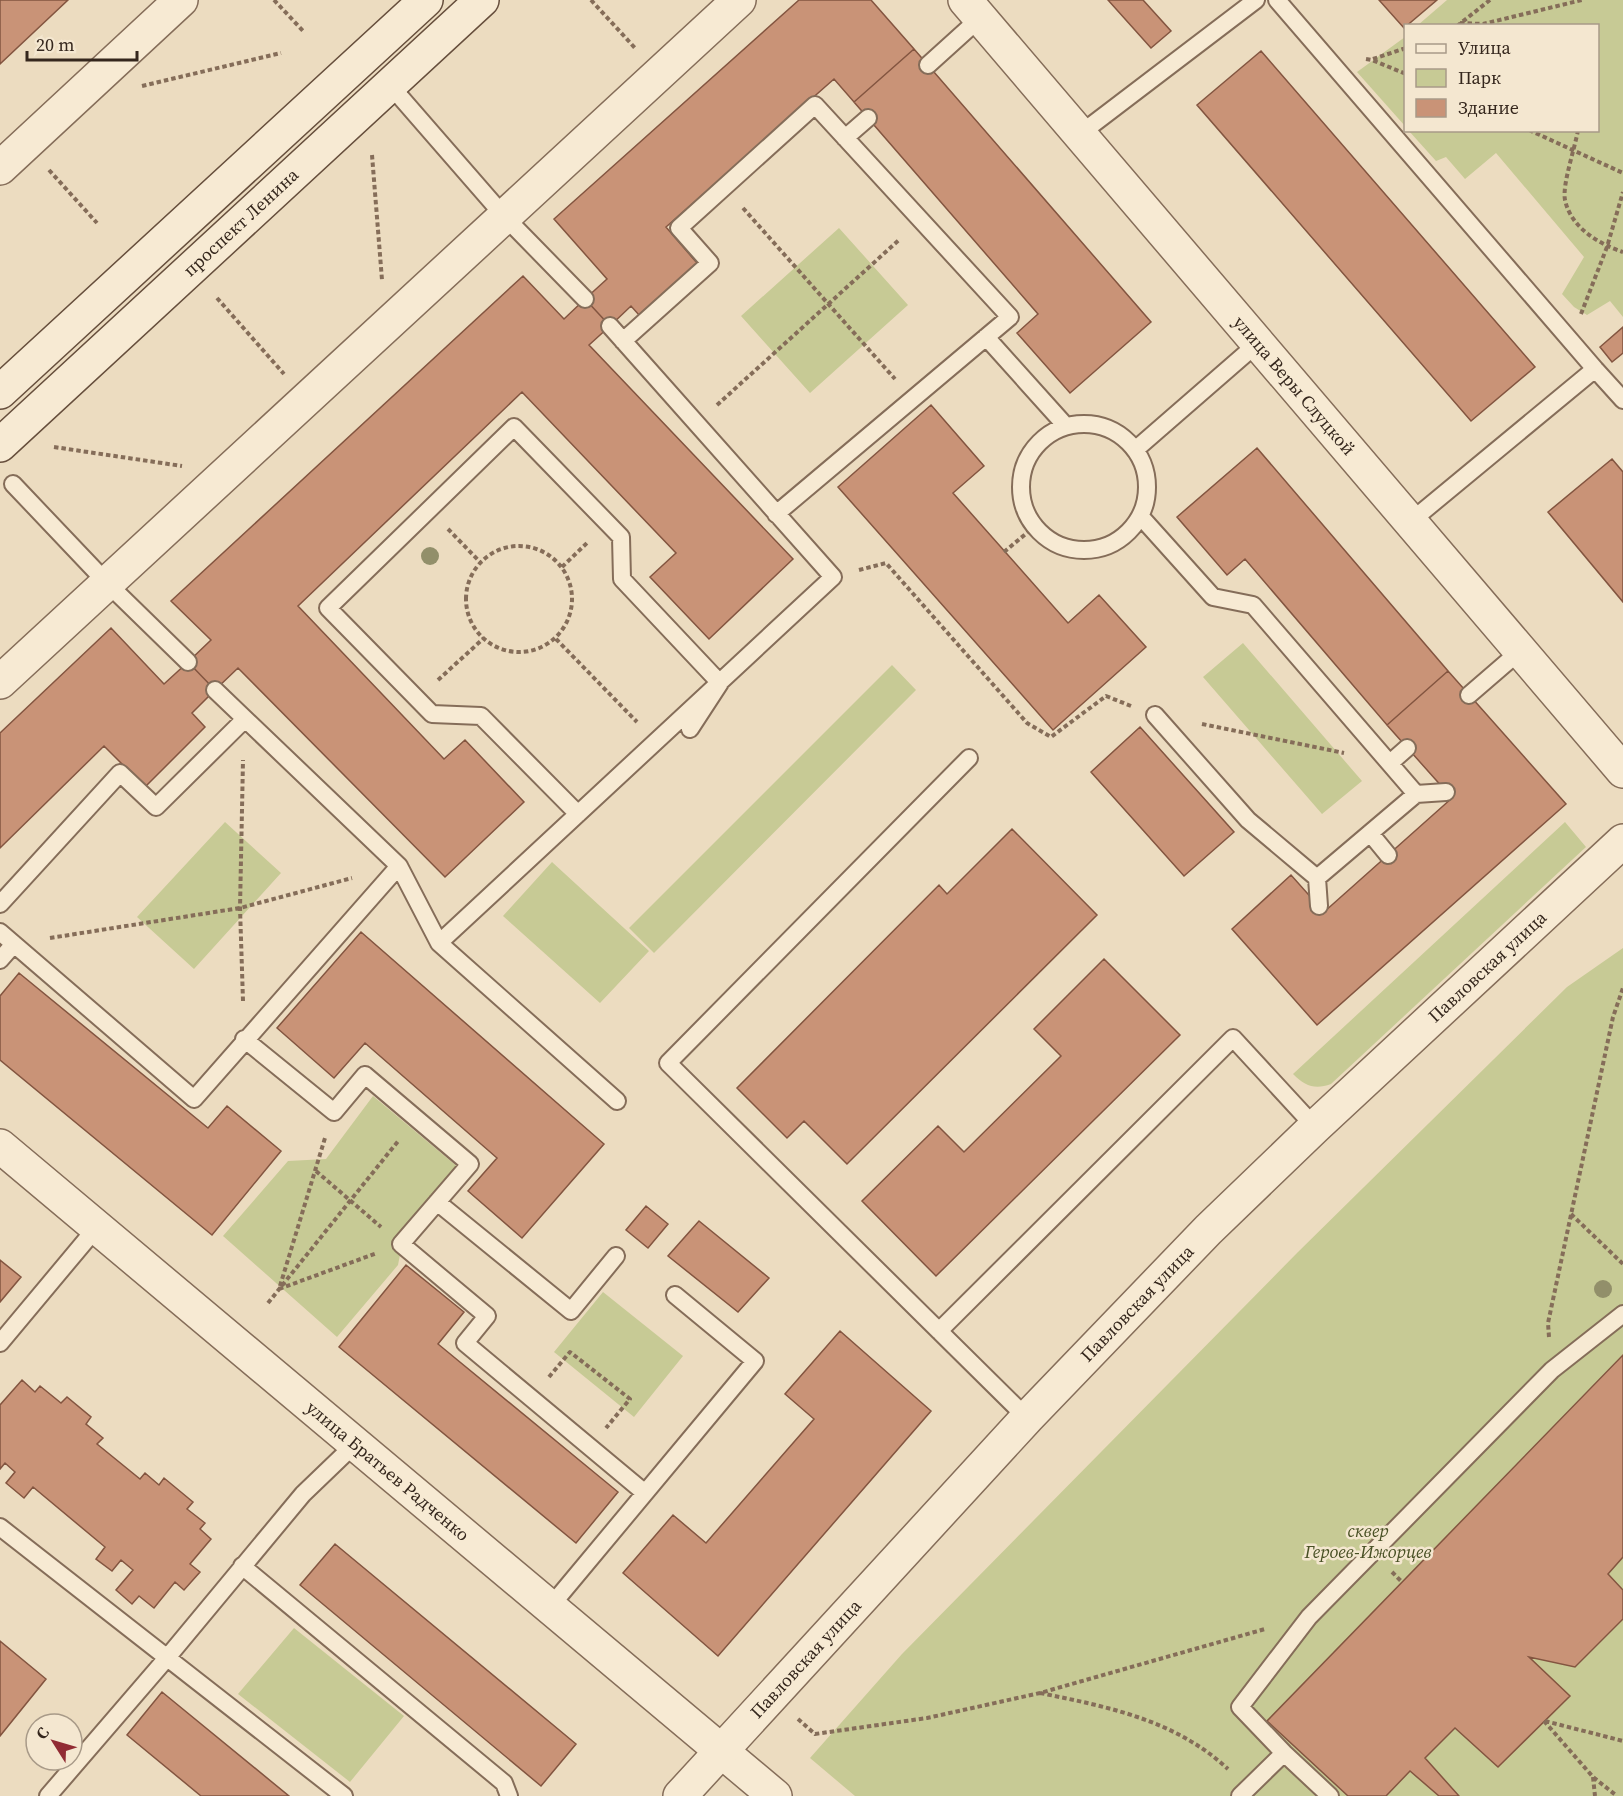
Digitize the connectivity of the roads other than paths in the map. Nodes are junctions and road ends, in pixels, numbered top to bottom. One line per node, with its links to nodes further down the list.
1 (181, 0): 13 (street)
2 (426, 0): 21 (street, проспект Ленина)
3 (482, 0): 9 (street, проспект Ленина)
4 (739, 0): 14 (street)
5 (1256, 0): 11 (lane)
6 (1277, 0): 20 (lane)
7 (973, 9): 8 (lane); 11 (street, улица Веры Слуцкой)
8 (928, 65)
9 (390, 85): 14 (lane); 24 (street, проспект Ленина)
10 (868, 118): 12 (lane)
11 (1080, 134): 19 (street, улица Веры Слуцкой)
12 (845, 138): 17 (lane); 18 (lane)
13 (0, 168)
14 (504, 216): 15 (lane); 30 (street)
15 (585, 299)
16 (610, 326): 18 (lane)
17 (986, 337): 23 (lane); 27 (lane)
18 (623, 341): 27 (lane)
19 (1258, 344): 25 (lane); 29 (street, улица Веры Слуцкой)
20 (1595, 369): 22 (lane); 29 (lane)
21 (0, 392)
22 (1623, 400)
23 (1065, 425): 25 (lane); 28 (lane)
24 (0, 445)
25 (1135, 450): 28 (lane)
26 (13, 484): 30 (lane)
27 (777, 514): 34 (lane)
28 (1142, 518): 42 (lane)
29 (1410, 522): 31 (street, улица Веры Слуцкой)
30 (107, 583): 32 (lane); 33 (street)
31 (1520, 651): 36 (lane); 43 (street, улица Веры Слуцкой)
32 (188, 662)
33 (0, 682)
34 (720, 683): 39 (lane); 46 (lane); 46 (lane)
35 (215, 690): 38 (lane)
36 (1469, 695)
37 (1155, 715): 51 (lane)
38 (244, 720): 50 (lane); 52 (lane)
39 (690, 729)
40 (1407, 748): 42 (lane)
41 (969, 759): 67 (lane)
42 (1390, 763): 45 (lane)
43 (1623, 771)
44 (1446, 792): 45 (lane)
45 (1416, 794): 47 (lane)
46 (578, 814): 55 (lane)
47 (1370, 833): 49 (lane); 51 (lane)
48 (1623, 841): 60 (street, Павловская улица)
49 (1388, 855)
50 (399, 866): 55 (lane); 58 (lane)
51 (1317, 878): 53 (lane)
52 (0, 904)
53 (1318, 906)
54 (0, 932): 56 (lane)
55 (438, 943): 59 (lane)
56 (14, 944): 57 (lane); 58 (lane)
57 (0, 960)
58 (244, 1039): 62 (lane)
59 (617, 1101)
60 (1315, 1126): 67 (lane); 69 (street, Павловская улица)
61 (0, 1146): 63 (street, улица Братьев Радченко)
62 (437, 1202): 64 (lane); 71 (lane)
63 (97, 1227): 68 (lane); 70 (street, улица Братьев Радченко)
64 (616, 1256)
65 (675, 1295): 71 (lane)
66 (1623, 1314): 77 (lane)
67 (939, 1331): 69 (lane)
68 (0, 1343)
69 (1027, 1418): 76 (street, Павловская улица)
70 (354, 1445): 73 (lane); 74 (street, улица Братьев Радченко)
71 (645, 1493): 74 (lane)
72 (0, 1527): 75 (lane)
73 (242, 1566): 75 (lane); 81 (lane)
74 (550, 1607): 76 (street, улица Братьев Радченко)
75 (166, 1659): 79 (lane); 80 (lane)
76 (720, 1749): 82 (street, Павловская улица); 83 (street, улица Братьев Радченко)
77 (1284, 1753): 78 (lane); 84 (lane)
78 (1244, 1792)
79 (48, 1796)
80 (344, 1796)
81 (509, 1796)
82 (680, 1796)
83 (775, 1796)
84 (1329, 1796)

